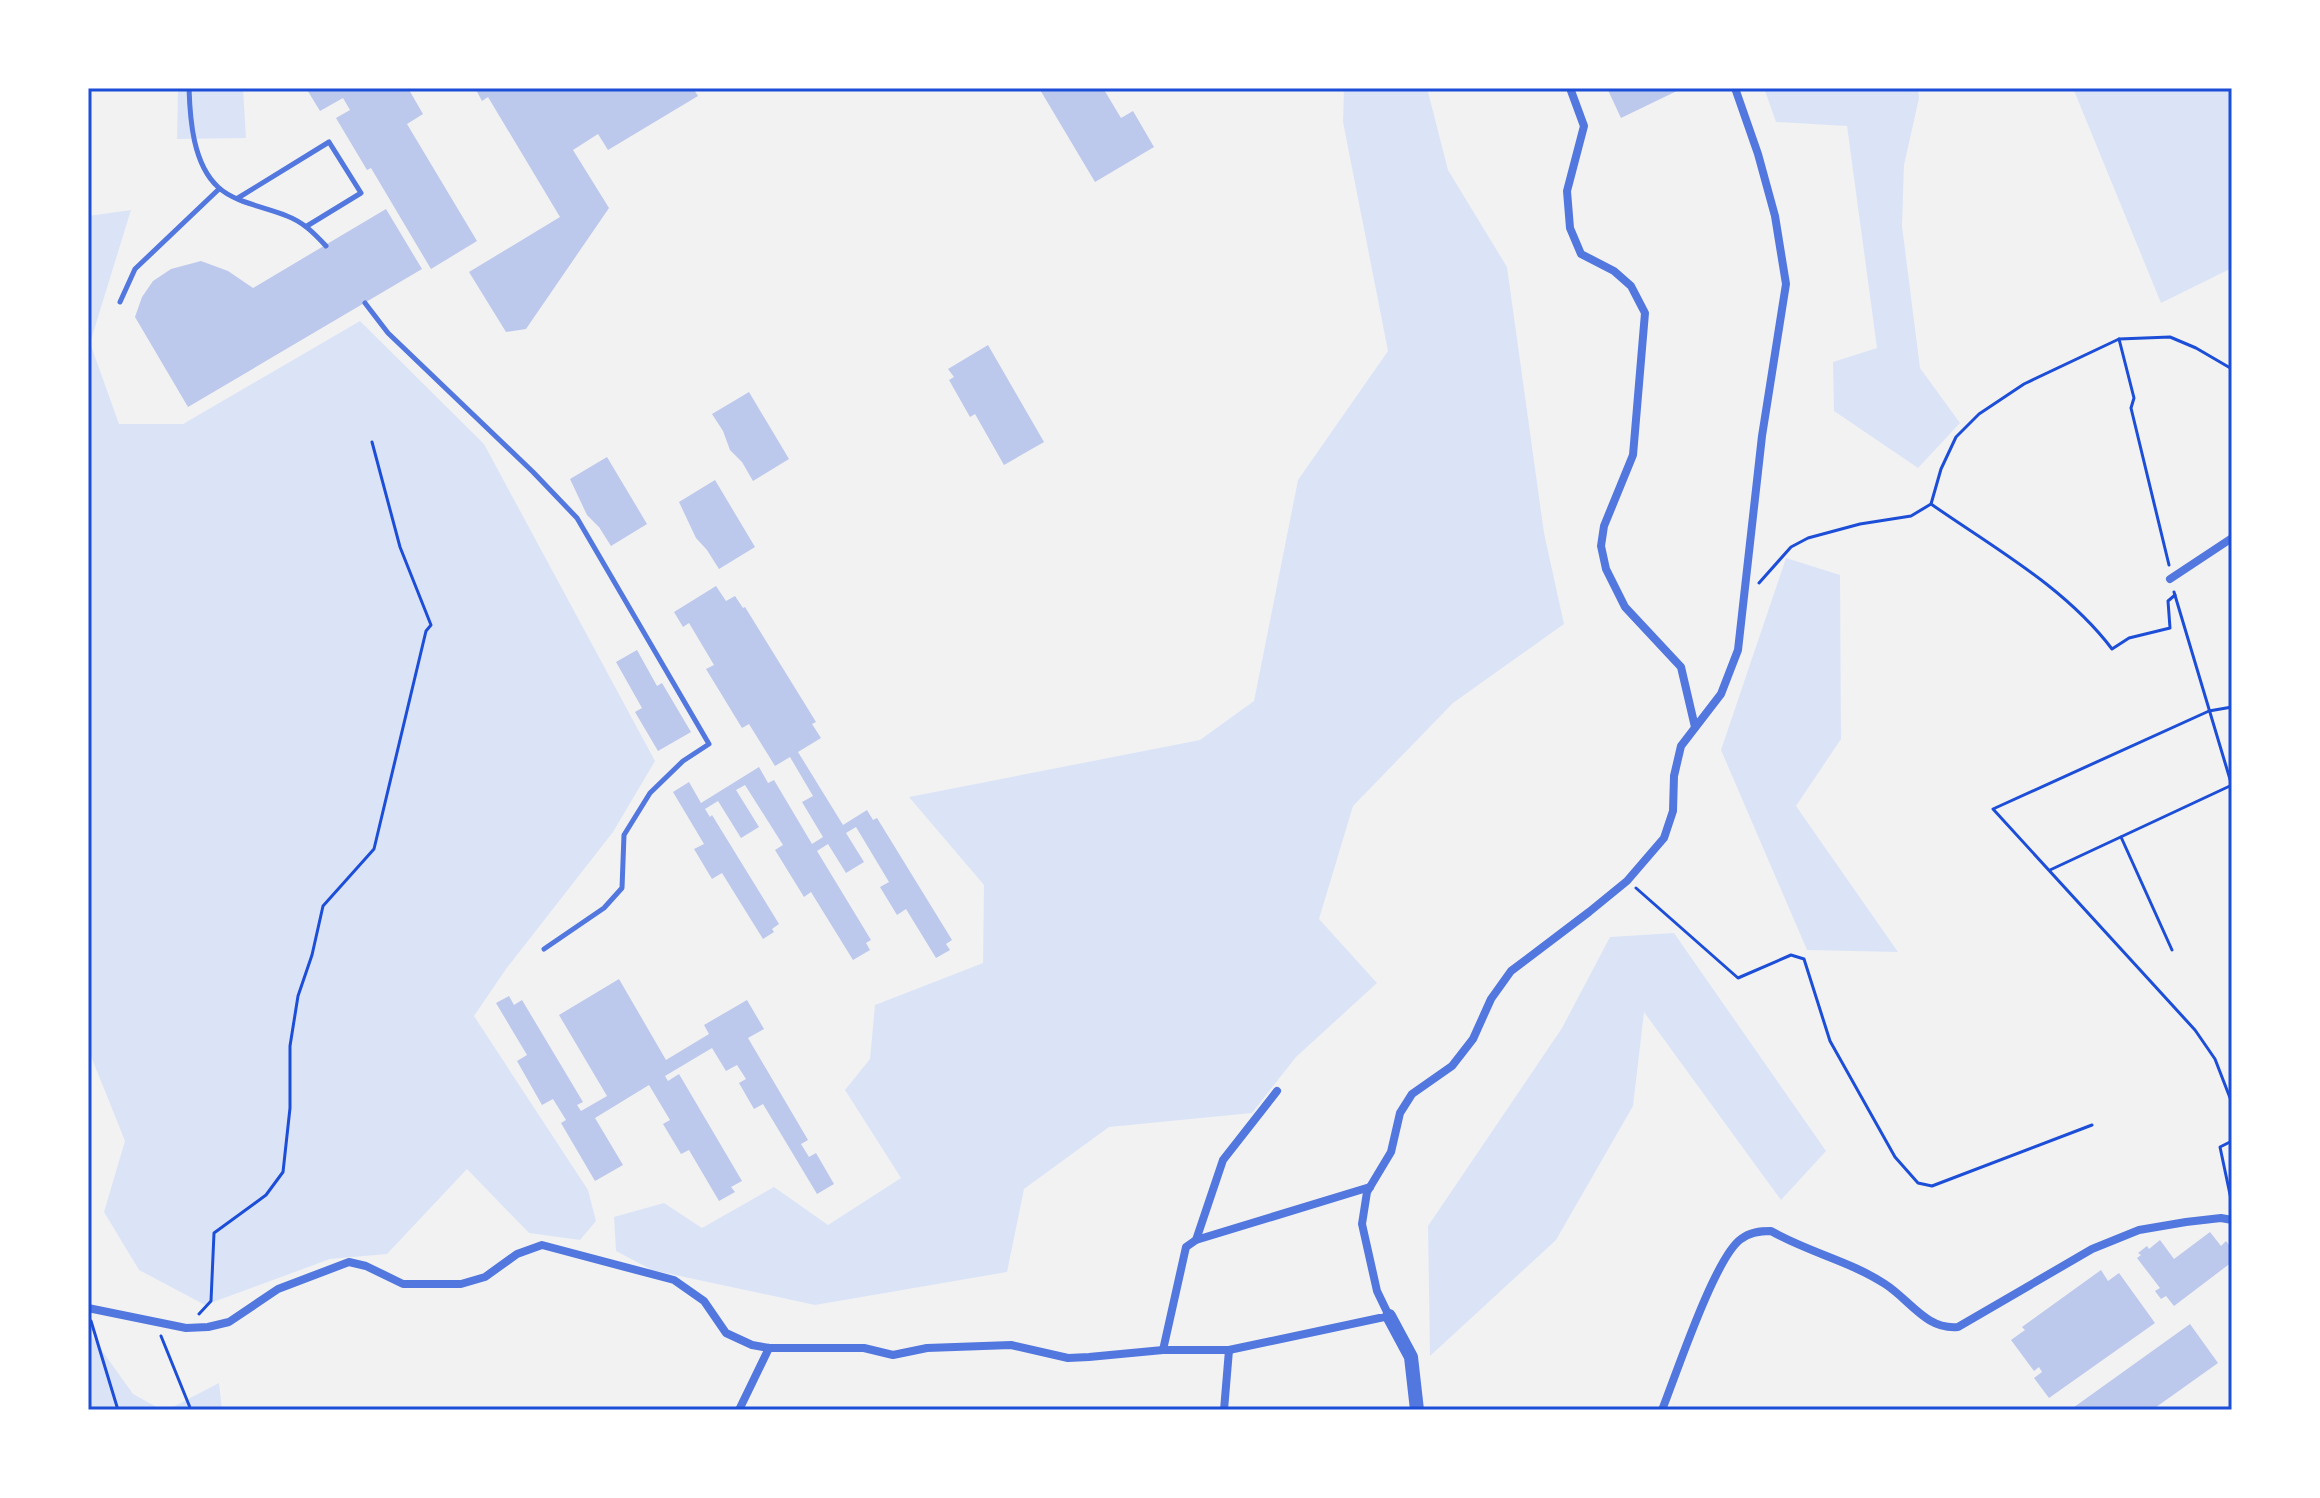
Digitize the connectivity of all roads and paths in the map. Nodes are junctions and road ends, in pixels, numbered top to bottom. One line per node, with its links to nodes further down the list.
1 (189, 88): 4 (lane)
2 (1570, 88): 18 (street)
3 (1735, 88): 16 (street)
4 (219, 189): 5 (lane); 8 (lane)
5 (238, 198): 6 (lane); 6 (lane)
6 (307, 226): 7 (lane)
7 (326, 246)
8 (120, 302)
9 (365, 303): 23 (lane)
10 (2232, 369): 12 (path)
11 (372, 442): 36 (path)
12 (1931, 504): 15 (path); 16 (path)
13 (2232, 538): 14 (street)
14 (2170, 579)
15 (2175, 595)
16 (1742, 604): 18 (street)
17 (2232, 707): 21 (path)
18 (1695, 727): 22 (street)
19 (2232, 785): 20 (path)
20 (2121, 837): 21 (path); 24 (path)
21 (2050, 870): 26 (path)
22 (1627, 881): 27 (path); 29 (street)
23 (544, 949)
24 (2172, 950)
25 (1277, 1091): 32 (street)
26 (2232, 1103)
27 (2092, 1125)
28 (2232, 1141): 30 (path)
29 (1370, 1187): 32 (street); 34 (street)
30 (2232, 1204)
31 (2232, 1220): 45 (street)
32 (1196, 1240): 38 (street)
33 (88, 1309): 35 (street); 40 (path)
34 (1389, 1316): 39 (street); 44 (street)
35 (155, 1322): 36 (street); 41 (path)
36 (186, 1328): 37 (street)
37 (769, 1348): 38 (street); 42 (street)
38 (1163, 1350): 39 (street)
39 (1229, 1350): 43 (street)
40 (118, 1410)
41 (191, 1410)
42 (739, 1410)
43 (1224, 1410)
44 (1417, 1410)
45 (1662, 1410)

